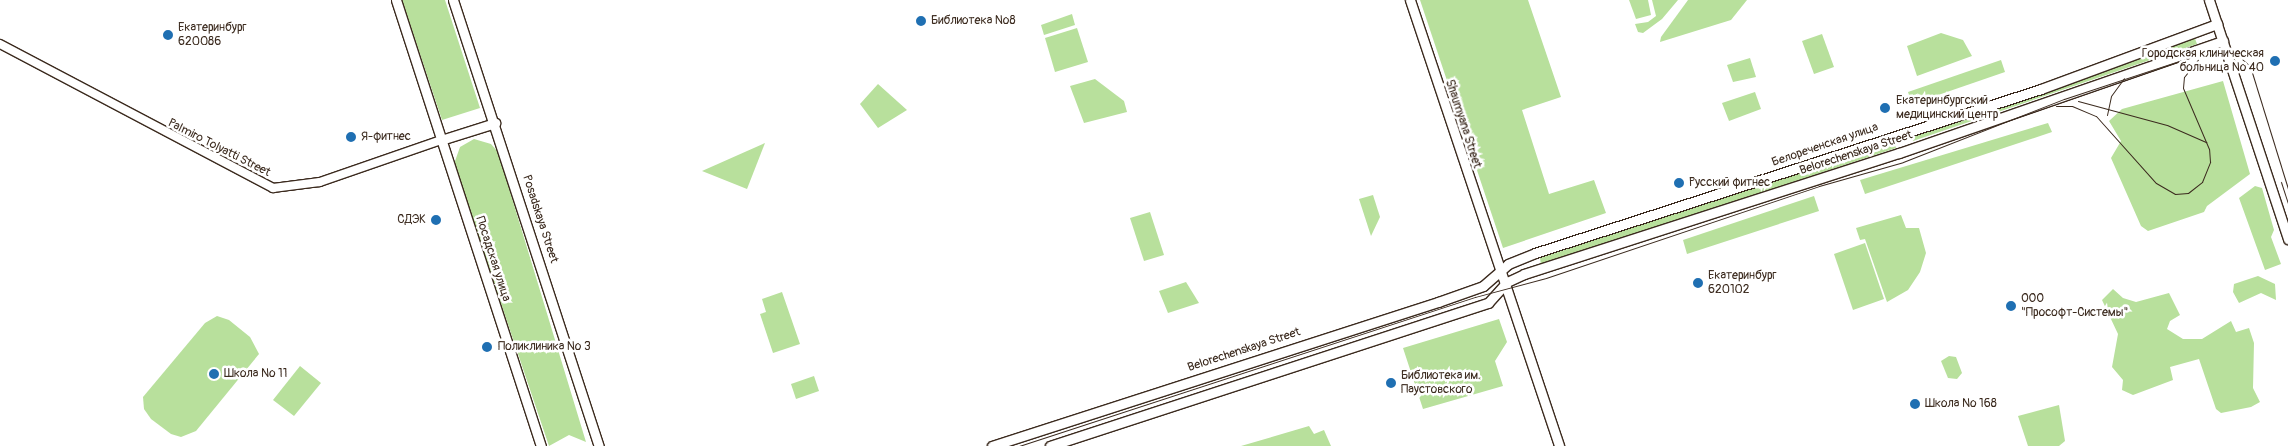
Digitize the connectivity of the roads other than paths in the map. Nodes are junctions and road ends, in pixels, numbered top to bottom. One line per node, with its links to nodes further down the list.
1 (396, 0): 9 (street)
2 (454, 0): 8 (street, Posadskaya Street)
3 (1410, 0): 11 (street)
4 (2209, 0): 5 (street)
5 (2217, 24): 6 (street); 11 (street, Белореченская улица)
6 (2223, 41): 10 (street); 12 (street, Belorechenskaya Street)
7 (0, 44): 9 (street, Palmiro Tolyatti Street)
8 (495, 123): 9 (street); 14 (street, Posadskaya Street)
9 (441, 140): 13 (street, Посадская улица)
10 (2288, 239)
11 (1499, 272): 12 (street); 15 (street, Belorechenskaya Street)
12 (1504, 285): 16 (street); 17 (street)
13 (541, 446)
14 (600, 446)
15 (992, 446)
16 (1050, 446)
17 (1558, 446)

